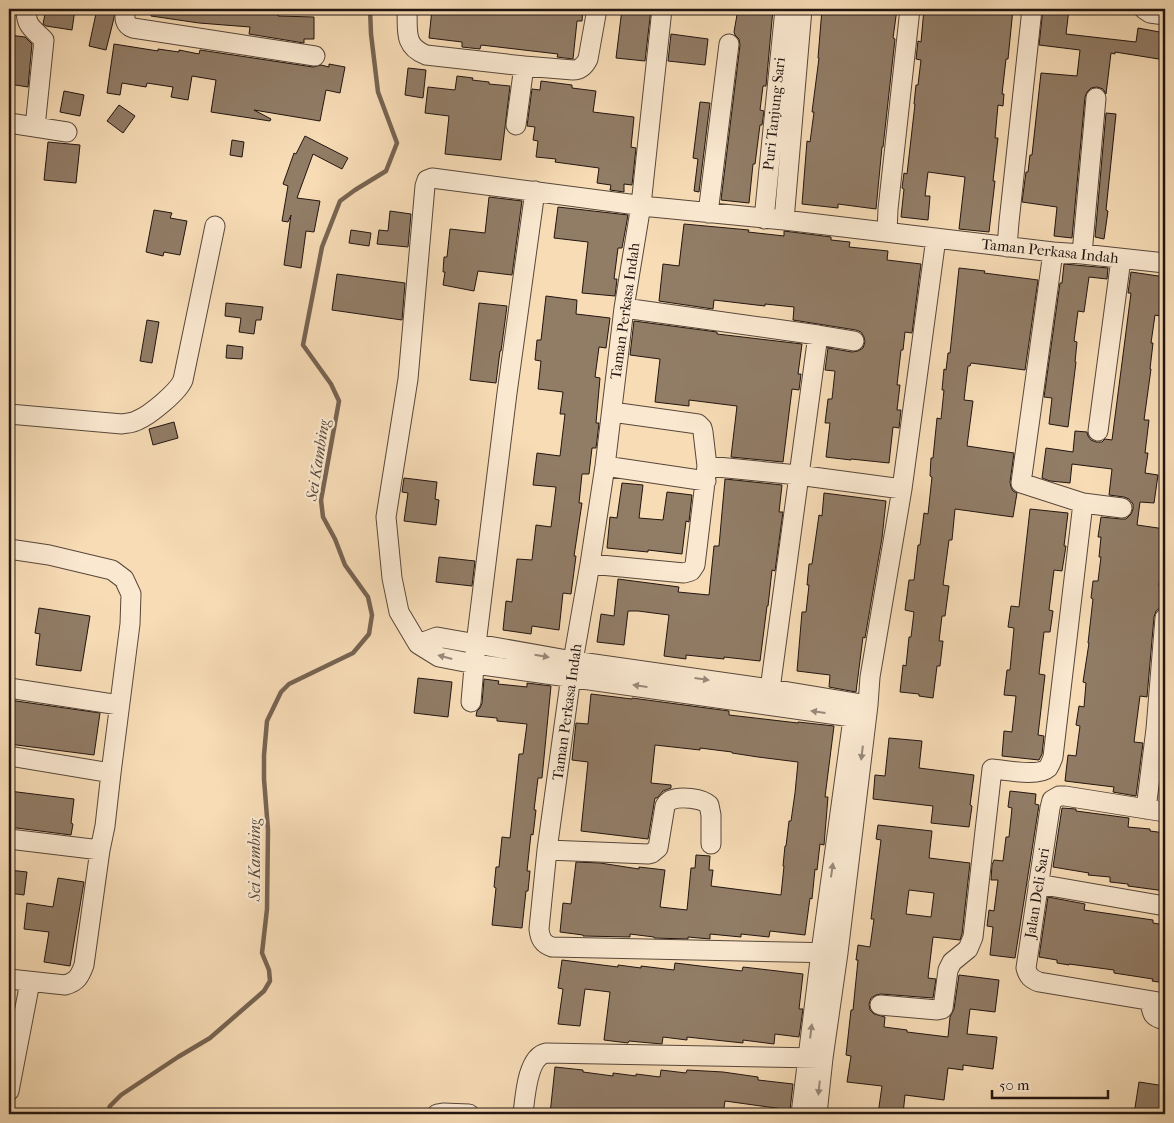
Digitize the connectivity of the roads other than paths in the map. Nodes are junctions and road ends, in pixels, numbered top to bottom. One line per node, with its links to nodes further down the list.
1 (26, 9): 18 (street)
2 (126, 9): 13 (street)
3 (407, 9): 14 (street)
4 (597, 9): 14 (street)
5 (662, 9): 21 (street)
6 (785, 9): 23 (street, Puri Tanjung Sari)
7 (802, 9): 24 (street)
8 (910, 9): 26 (street)
9 (1032, 9): 28 (street)
10 (1144, 9): 11 (street)
11 (1165, 15)
12 (729, 44): 22 (street)
13 (315, 56)
14 (524, 66): 17 (street)
15 (1096, 98): 30 (street)
16 (9, 123): 18 (street)
17 (516, 125)
18 (35, 127): 19 (street)
19 (67, 132)
20 (535, 191): 21 (street, Taman Perkasa Indah); 48 (street, Taman Perkasa Indah); 49 (street)
21 (641, 205): 22 (street, Taman Perkasa Indah); 33 (street, Taman Perkasa Indah)
22 (708, 213): 23 (street, Taman Perkasa Indah)
23 (764, 219): 24 (street, Taman Perkasa Indah)
24 (784, 220): 26 (street, Taman Perkasa Indah)
25 (215, 226): 37 (street)
26 (887, 232): 27 (street, Taman Perkasa Indah)
27 (936, 238): 28 (street, Taman Perkasa Indah); 42 (street)
28 (1007, 247): 29 (street, Taman Perkasa Indah)
29 (1053, 252): 30 (street, Taman Perkasa Indah); 43 (street)
30 (1082, 254): 31 (street, Taman Perkasa Indah)
31 (1121, 258): 32 (street, Taman Perkasa Indah); 38 (street)
32 (1165, 263)
33 (624, 308): 34 (street); 36 (street, Taman Perkasa Indah)
34 (818, 335): 35 (street); 41 (street)
35 (854, 341)
36 (612, 412): 39 (street, Taman Perkasa Indah); 40 (street)
37 (9, 414)
38 (1098, 431)
39 (605, 466): 40 (street); 46 (street, Taman Perkasa Indah)
40 (707, 473): 41 (street); 46 (street)
41 (798, 475): 42 (street); 54 (street)
42 (902, 489): 57 (street)
43 (1083, 504): 44 (street); 73 (street)
44 (1122, 508)
45 (9, 549): 56 (street)
46 (590, 564): 52 (street, Taman Perkasa Indah)
47 (1165, 618): 58 (street)
48 (418, 644): 49 (street); 51 (street, one-way to 48)
49 (476, 644): 50 (street); 51 (street)
50 (516, 660): 51 (street); 52 (street)
51 (475, 664): 55 (street)
52 (572, 669): 54 (street); 66 (street, Taman Perkasa Indah)
53 (9, 688): 56 (street)
54 (769, 696): 57 (street)
55 (471, 702)
56 (119, 705): 60 (street)
57 (861, 711): 69 (street)
58 (1161, 729): 61 (street)
59 (9, 756): 60 (street)
60 (111, 772): 65 (street)
61 (1146, 809): 62 (street, Jalan Deli Sari); 67 (street, Jalan Deli Sari)
62 (1165, 812)
63 (9, 839): 65 (street)
64 (711, 844): 66 (street)
65 (100, 850): 71 (street)
66 (547, 850): 69 (street, Taman Perkasa Indah)
67 (1038, 884): 68 (street); 72 (street, Jalan Deli Sari)
68 (1165, 906)
69 (830, 952): 75 (street)
70 (9, 979): 71 (street)
71 (30, 982): 76 (street)
72 (1158, 1002): 74 (street, Jalan Deli Sari)
73 (880, 1005)
74 (1165, 1020)
75 (815, 1057): 79 (street); 80 (street); 81 (street, one-way to 81)
76 (9, 1091)
77 (437, 1114): 78 (street)
78 (470, 1114)
79 (523, 1114)
80 (801, 1114)
81 (817, 1114)

